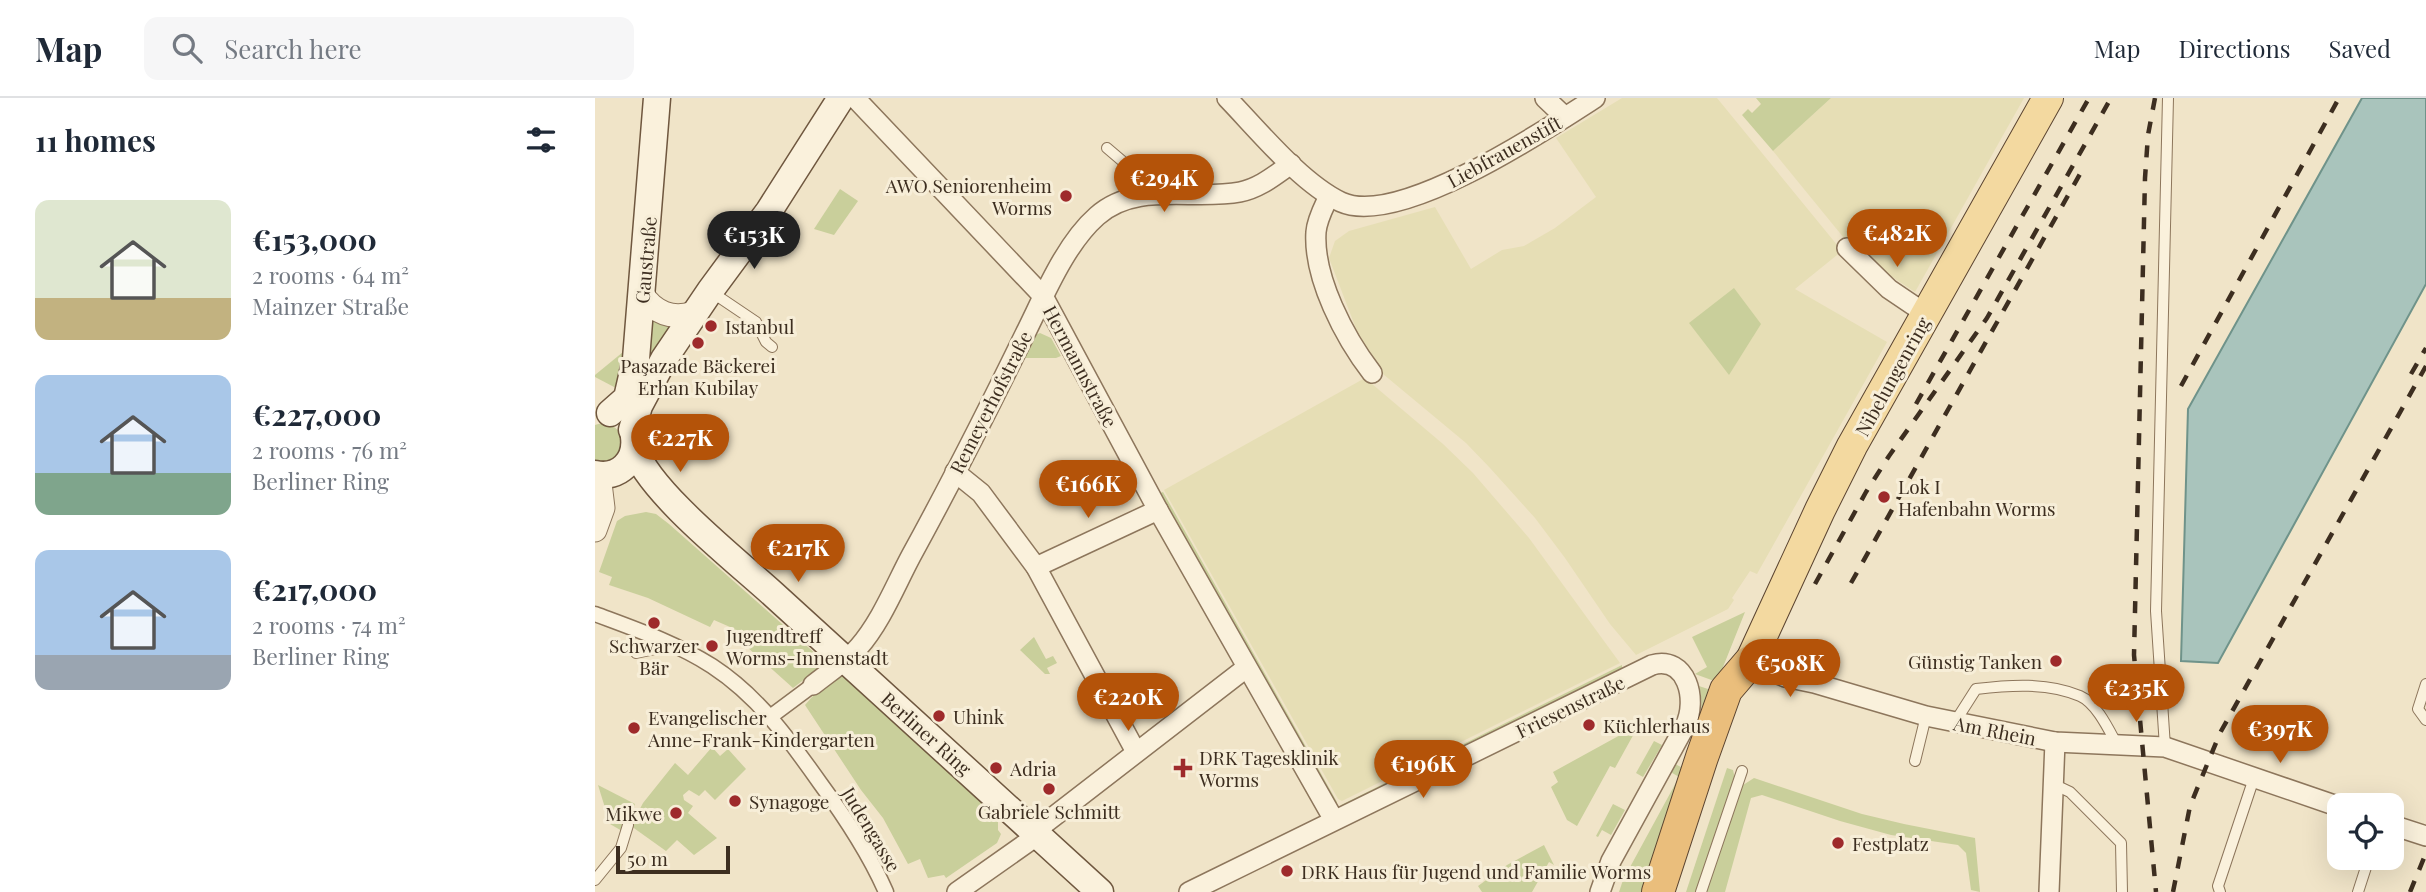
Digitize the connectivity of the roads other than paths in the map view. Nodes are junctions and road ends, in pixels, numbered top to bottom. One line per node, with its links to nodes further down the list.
1 (657, 98): 16 (main road, Gaustraße)
2 (841, 98): 15 (main road)
3 (855, 98): 17 (street, Hermannstraße)
4 (1227, 98): 11 (street)
5 (1545, 98): 9 (street)
6 (1595, 98): 9 (street, Liebfrauenstift)
7 (2048, 98): 19 (main road, Nibelungenring)
8 (2168, 98): 44 (lane)
9 (1566, 117): 13 (street, Liebfrauenstift)
10 (1107, 148): 12 (lane)
11 (1291, 163): 12 (street, Remeyerhofstraße); 13 (street)
12 (1161, 194): 17 (street, Remeyerhofstraße)
13 (1329, 196): 21 (street)
14 (1847, 248): 19 (street)
15 (710, 290): 18 (main road); 20 (lane)
16 (642, 294): 18 (street); 22 (main road, Gaustraße)
17 (1044, 296): 24 (street, Remeyerhofstraße); 26 (street, Hermannstraße)
18 (694, 313): 23 (main road)
19 (1926, 314): 33 (main road, Nibelungenring)
20 (772, 347)
21 (1372, 373)
22 (603, 413): 23 (main road)
23 (633, 440): 25 (main road); 27 (main road, Berliner Ring)
24 (955, 472): 29 (street); 34 (street, Remeyerhofstraße)
25 (605, 474): 27 (main road, Berliner Ring); 28 (street)
26 (1158, 510): 29 (street); 35 (street, Hermannstraße)
27 (690, 519): 34 (main road, Berliner Ring)
28 (595, 530)
29 (1036, 567): 45 (street)
30 (595, 614): 31 (street, Judengasse)
31 (681, 649): 32 (lane); 39 (street, Judengasse)
32 (636, 653)
33 (1753, 656): 38 (street, Am Rhein); 63 (highway); 64 (highway)
34 (845, 660): 37 (street, Remeyerhofstraße); 54 (main road, Berliner Ring)
35 (1246, 668): 45 (street); 51 (street, Hermannstraße)
36 (2426, 684): 40 (lane)
37 (813, 685): 39 (street)
38 (1926, 716): 41 (street, Am Rhein); 46 (lane)
39 (770, 717): 58 (street, Judengasse)
40 (2426, 720)
41 (1955, 722): 42 (street, Am Rhein); 43 (lane)
42 (2055, 742): 43 (street, Am Rhein); 49 (street)
43 (2116, 743): 44 (street, Am Rhein)
44 (2165, 747): 48 (street, Am Rhein)
45 (1136, 752): 54 (street)
46 (1915, 761)
47 (1742, 771): 65 (lane)
48 (2254, 778): 50 (street, Am Rhein); 68 (lane)
49 (2053, 784): 66 (street); 67 (lane)
50 (2327, 803)
51 (1334, 820): 61 (street, Friesenstraße); 62 (street, Friesenstraße)
52 (628, 825): 57 (lane)
53 (2404, 829): 55 (street)
54 (1036, 833): 59 (street); 60 (main road, Berliner Ring)
55 (2426, 836)
56 (2365, 870): 69 (lane)
57 (595, 880)
58 (886, 892)
59 (957, 892)
60 (1100, 892)
61 (1189, 892)
62 (1600, 892)
63 (1658, 892)
64 (1677, 892)
65 (1701, 892)
66 (2049, 892)
67 (2122, 892)
68 (2220, 892)
69 (2358, 892)

